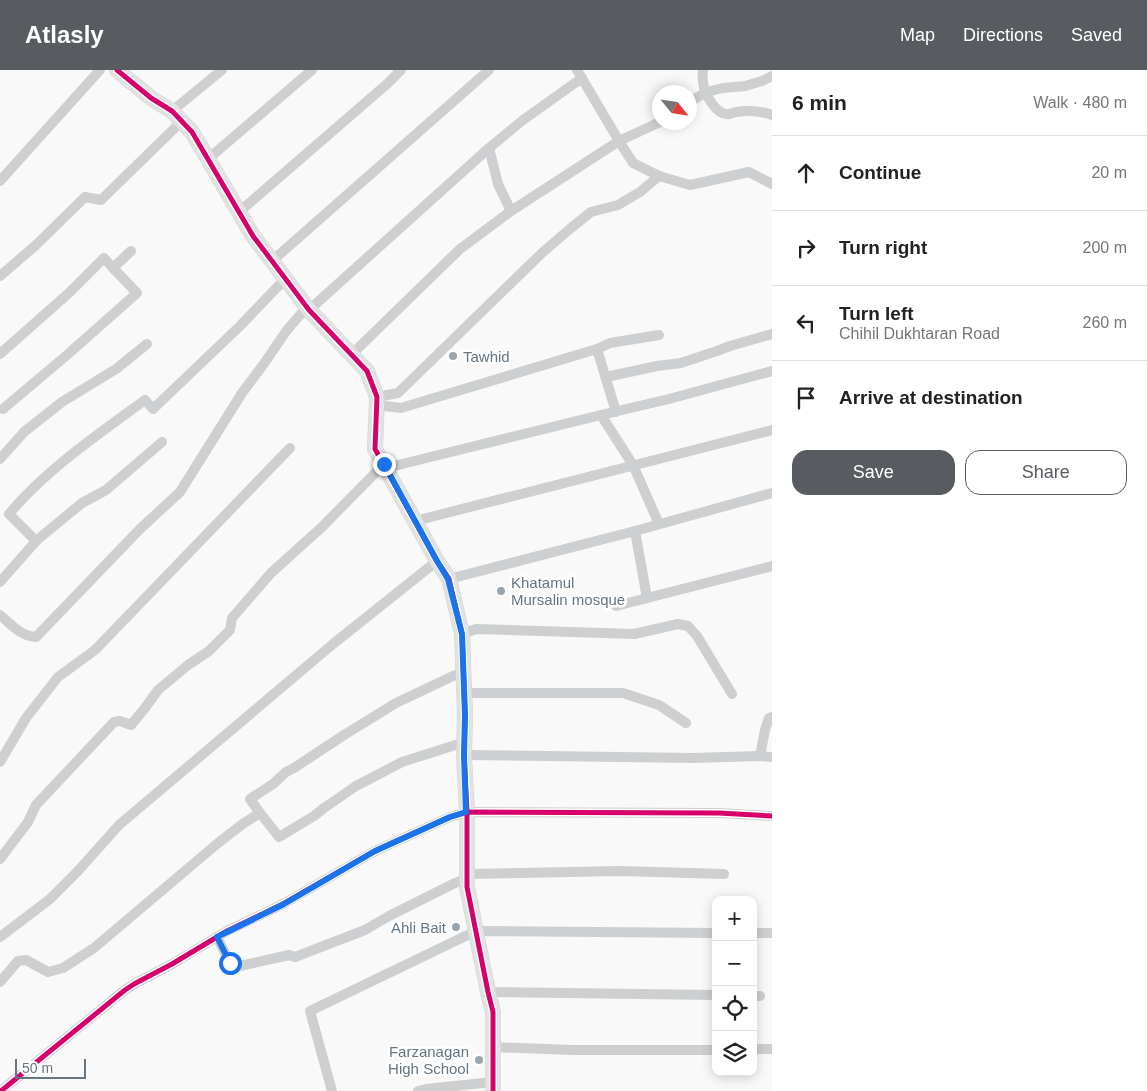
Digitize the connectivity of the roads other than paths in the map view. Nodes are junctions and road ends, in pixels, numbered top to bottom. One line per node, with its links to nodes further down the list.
1 (100, 70): 19 (street)
2 (117, 70): 13 (street)
3 (222, 70): 13 (street)
4 (312, 70): 17 (street)
5 (401, 70): 22 (street)
6 (488, 70): 24 (street)
7 (703, 70): 10 (street)
8 (579, 74): 15 (street); 16 (street)
9 (772, 76): 10 (street)
10 (706, 92): 11 (street); 12 (street)
11 (697, 98)
12 (772, 115)
13 (177, 116): 17 (street); 26 (street)
14 (652, 126): 15 (street)
15 (619, 141): 18 (street); 21 (street)
16 (489, 148): 21 (street); 28 (street)
17 (208, 159): 22 (street)
18 (660, 176): 20 (street); 37 (street)
19 (0, 181)
20 (772, 184)
21 (511, 211): 34 (street)
22 (239, 212): 24 (street)
23 (131, 251): 25 (street)
24 (272, 261): 27 (street)
25 (113, 268): 33 (street); 38 (street)
26 (0, 276)
27 (286, 279): 28 (street); 51 (street)
28 (308, 309): 34 (street); 58 (street)
29 (772, 334): 36 (street)
30 (659, 335): 32 (street)
31 (146, 344): 44 (street)
32 (597, 349): 36 (street); 37 (street)
33 (0, 354)
34 (351, 355): 37 (street)
35 (772, 371): 39 (street)
36 (606, 377): 39 (street)
37 (377, 401): 46 (street)
38 (3, 409)
39 (616, 412): 40 (street)
40 (601, 414): 45 (street); 46 (street)
41 (772, 430): 45 (street)
42 (162, 442): 51 (street)
43 (290, 448): 68 (street)
44 (0, 459)
45 (633, 465): 48 (street); 49 (street)
46 (385, 466): 48 (street); 72 (street)
47 (772, 493): 49 (street)
48 (415, 521): 52 (street)
49 (659, 524): 50 (street)
50 (635, 530): 54 (street); 56 (street)
51 (36, 541): 55 (street)
52 (437, 561): 54 (street); 79 (street)
53 (772, 566): 56 (street)
54 (448, 579): 59 (street)
55 (0, 582)
56 (647, 598): 57 (street)
57 (616, 606)
58 (0, 615)
59 (462, 634): 60 (street); 62 (street)
60 (463, 673): 61 (street); 70 (street)
61 (464, 693): 64 (street); 65 (street)
62 (732, 694)
63 (772, 717): 66 (street)
64 (686, 723)
65 (464, 749): 66 (street); 69 (street); 70 (street)
66 (760, 756): 67 (street)
67 (772, 758)
68 (0, 762)
69 (466, 812): 71 (street); 74 (street); 80 (street)
70 (260, 813): 81 (street)
71 (772, 816)
72 (0, 859)
73 (724, 874): 74 (street)
74 (467, 876): 75 (street); 80 (street)
75 (476, 931): 76 (street); 82 (street); 90 (street)
76 (712, 933)
77 (757, 933): 78 (street)
78 (772, 933)
79 (0, 937)
80 (217, 937): 89 (street)
81 (0, 982)
82 (488, 992): 83 (street); 84 (street)
83 (712, 995)
84 (493, 1047): 87 (street); 88 (street)
85 (757, 1049): 86 (street)
86 (772, 1049)
87 (712, 1050)
88 (493, 1086): 91 (street)
89 (1, 1091)
90 (332, 1091)
91 (418, 1091)

